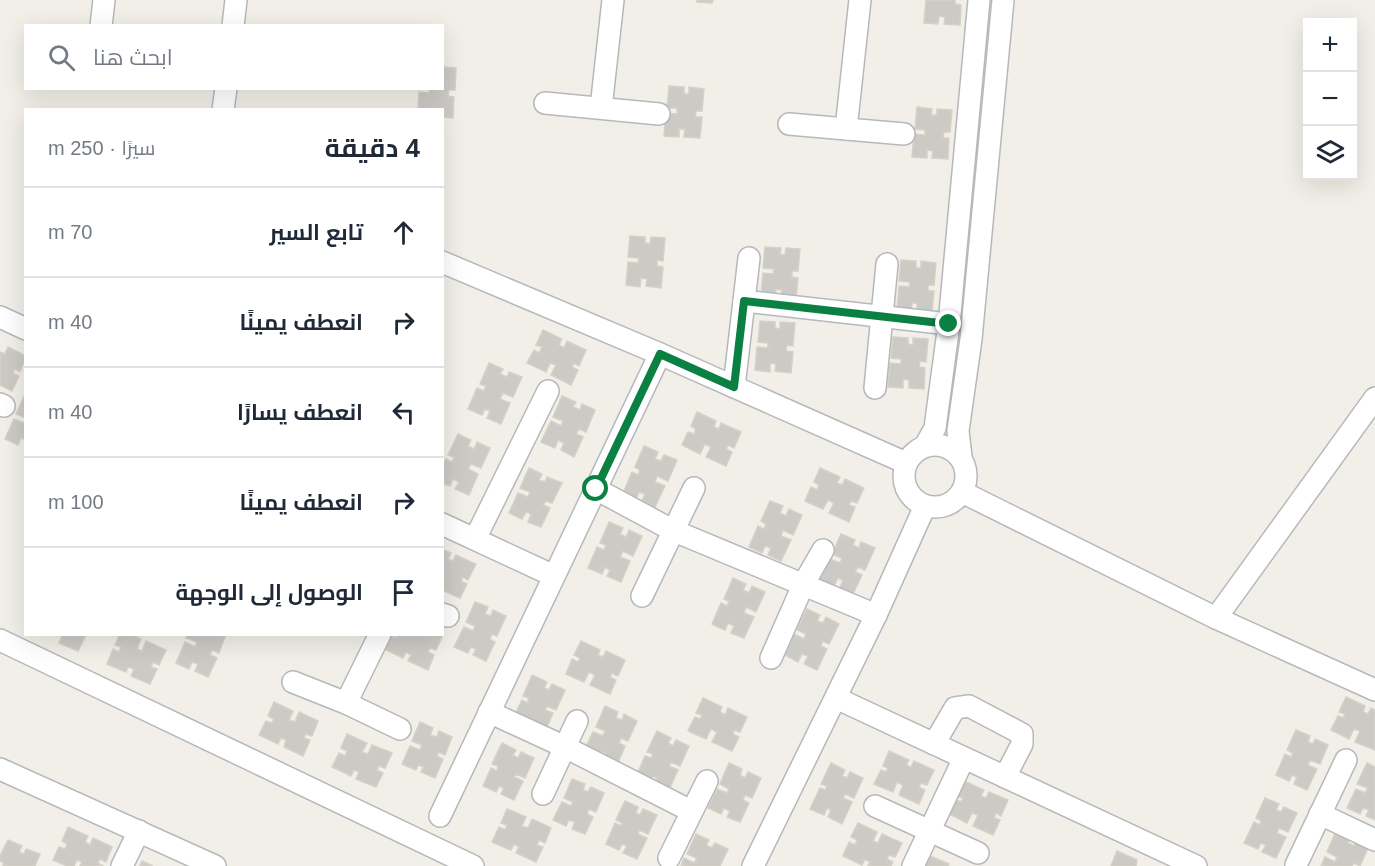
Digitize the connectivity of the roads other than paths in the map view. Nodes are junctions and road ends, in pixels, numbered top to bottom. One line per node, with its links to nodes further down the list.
1 (104, 0): 7 (street)
2 (236, 0): 8 (street)
3 (613, 0): 12 (street)
4 (860, 0): 15 (street)
5 (979, 0): 23 (street)
6 (1003, 0): 31 (street)
7 (101, 24)
8 (233, 24)
9 (226, 90): 11 (street)
10 (545, 103): 12 (street)
11 (224, 108)
12 (601, 108): 13 (street)
13 (658, 114)
14 (789, 124): 15 (street)
15 (846, 129): 16 (street)
16 (904, 134)
17 (749, 258): 20 (street)
18 (444, 263): 25 (street)
19 (887, 264): 22 (street)
20 (744, 301): 22 (street); 26 (street)
21 (0, 317): 24 (street)
22 (882, 317): 23 (street); 27 (street)
23 (949, 324): 30 (street)
24 (24, 328)
25 (660, 354): 26 (street); 34 (street)
26 (734, 387): 32 (street)
27 (875, 388)
28 (548, 391): 39 (street)
29 (1375, 398): 45 (street)
30 (925, 446): 31 (street); 32 (street)
31 (961, 457): 35 (street)
32 (906, 463): 36 (street)
33 (694, 488): 38 (street)
34 (596, 489): 38 (street); 41 (street)
35 (962, 492): 36 (street); 45 (street)
36 (926, 506): 44 (street)
37 (444, 525): 39 (street)
38 (672, 530): 42 (street); 43 (street)
39 (475, 538): 41 (street)
40 (823, 550): 42 (street)
41 (554, 576): 53 (street)
42 (804, 584): 44 (street); 48 (street)
43 (642, 596)
44 (876, 615): 51 (street)
45 (1216, 618): 50 (street)
46 (379, 636): 52 (street)
47 (0, 640): 77 (street)
48 (771, 658)
49 (293, 682): 52 (street)
50 (1375, 690)
51 (836, 698): 56 (street); 78 (street)
52 (346, 703): 55 (street)
53 (489, 712): 57 (street); 67 (street)
54 (577, 721): 57 (street)
55 (400, 729)
56 (934, 744): 58 (street); 61 (street)
57 (565, 747): 63 (street); 65 (street)
58 (964, 758): 61 (street); 69 (street)
59 (1346, 760): 66 (street)
60 (0, 769): 68 (street)
61 (1005, 777): 73 (street)
62 (707, 781): 65 (street)
63 (543, 794)
64 (875, 806): 69 (street)
65 (691, 812): 72 (street)
66 (1320, 814): 70 (street); 74 (street)
67 (440, 816)
68 (139, 831): 75 (street); 76 (street)
69 (929, 831): 71 (street); 79 (street)
70 (1375, 840)
71 (978, 853)
72 (669, 858)
73 (1190, 865)
74 (1296, 865)
75 (122, 866)
76 (215, 866)
77 (473, 866)
78 (753, 866)
79 (913, 866)

